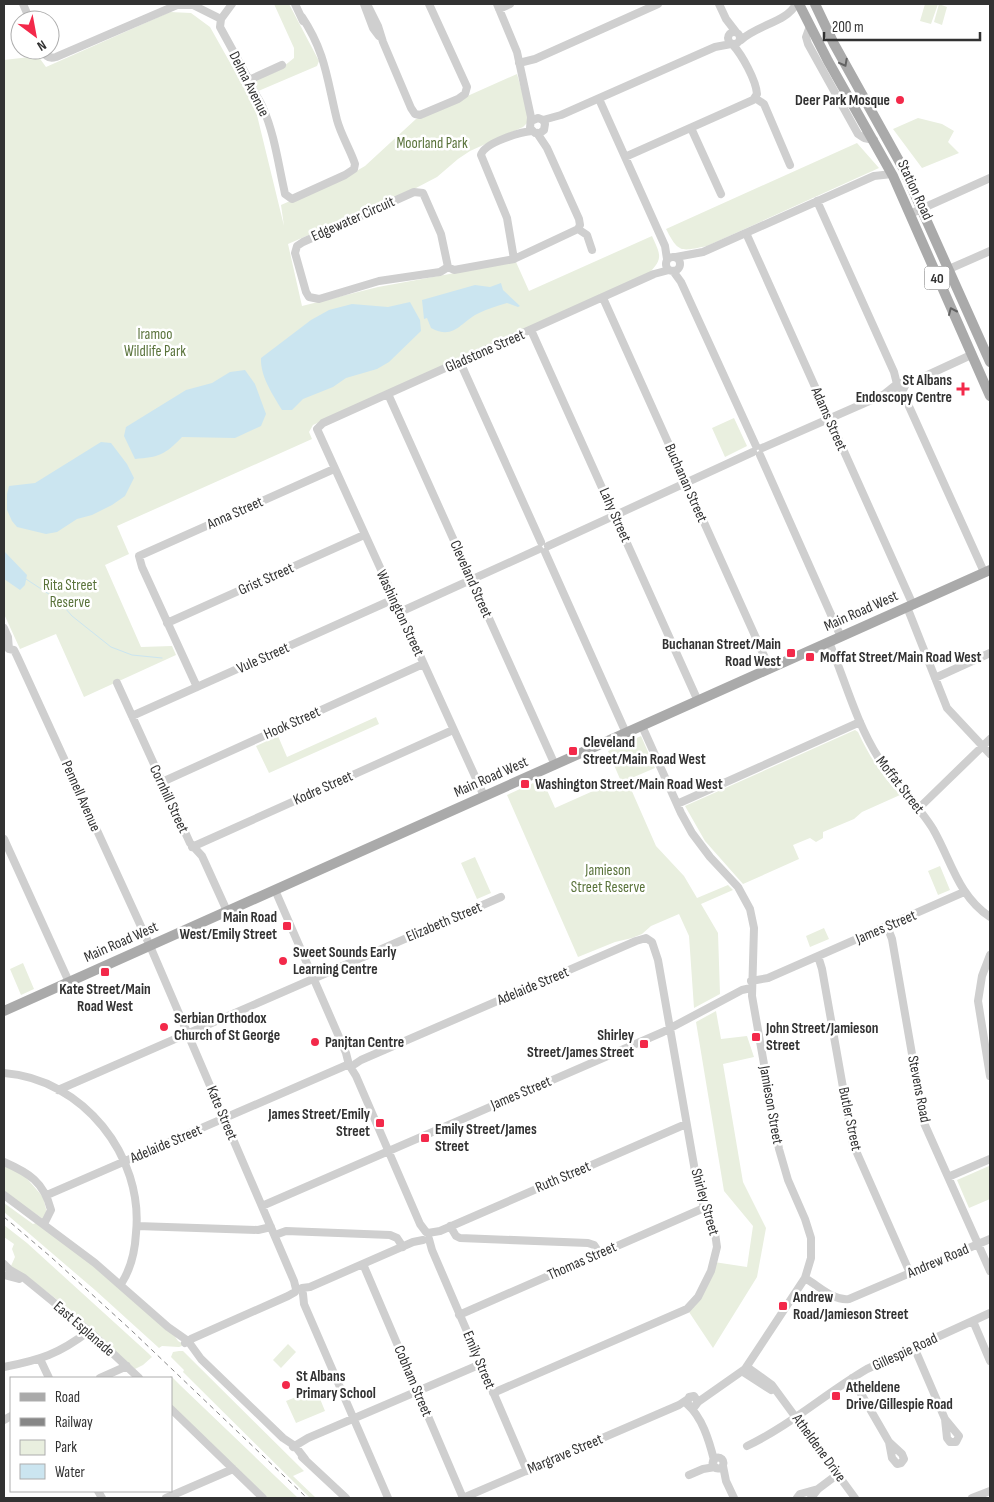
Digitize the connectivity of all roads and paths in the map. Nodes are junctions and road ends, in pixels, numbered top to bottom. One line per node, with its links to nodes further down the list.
1 (232, 4): 12 (street)
2 (295, 4): 18 (street, Delma Avenue)
3 (366, 4): 4 (street)
4 (429, 4)
5 (510, 4): 10 (street)
6 (658, 4): 16 (street)
7 (719, 4): 14 (street)
8 (798, 4): 11 (street); 13 (main road, Station Road / 40)
9 (815, 4): 31 (main road, Station Road / 40, one-way to 31)
10 (498, 6): 16 (street)
11 (786, 16): 13 (street); 14 (street)
12 (221, 19): 15 (street); 18 (street, Delma Avenue)
13 (808, 23): 24 (main road, Station Road / 40)
14 (734, 38): 19 (street); 20 (street)
15 (60, 55)
16 (519, 63): 21 (street)
17 (282, 65): 18 (street)
18 (249, 80)
19 (755, 98): 22 (street); 25 (street)
20 (599, 99): 21 (street); 23 (street)
21 (537, 125): 33 (street); 37 (street)
22 (691, 128): 23 (street); 29 (street)
23 (625, 157): 38 (street)
24 (886, 163): 26 (main road, Station Road / 40); 27 (street, Gladstone Street)
25 (790, 165)
26 (892, 174): 27 (street, Gladstone Street); 32 (main road, Station Road / 40)
27 (874, 176): 30 (street, Gladstone Street)
28 (990, 178): 31 (street)
29 (721, 194)
30 (817, 201): 34 (street, Gladstone Street); 47 (street)
31 (922, 209): 32 (street); 40 (main road, Station Road / 40)
32 (910, 214): 44 (main road, Station Road / 40, one-way to 32)
33 (578, 229): 35 (street); 37 (street)
34 (746, 233): 38 (street, Gladstone Street); 50 (street, Adams Street)
35 (592, 250)
36 (990, 251): 40 (street)
37 (514, 258): 39 (street)
38 (673, 264): 41 (street, Gladstone Street); 52 (street)
39 (448, 267): 39 (street, Edgewater Circuit)
40 (949, 269): 43 (main road, Station Road / 40)
41 (603, 298): 42 (street, Gladstone Street); 54 (street, Buchanan Street)
42 (531, 330): 45 (street, Gladstone Street); 55 (street, Lahy Street)
43 (984, 349): 44 (main road); 46 (main road, Station Road / 40)
44 (971, 355): 47 (street); 49 (main road, Station Road / 40)
45 (460, 362): 48 (street, Gladstone Street); 57 (street)
46 (990, 362)
47 (900, 387): 50 (street); 58 (street)
48 (388, 394): 51 (street, Gladstone Street); 59 (street, Cleveland Street)
49 (990, 396)
50 (829, 420): 52 (street); 61 (street, Adams Street)
51 (317, 429): 53 (street, Washington Street)
52 (758, 450): 54 (street); 65 (street)
53 (334, 469): 56 (street, Washington Street); 63 (street, Anna Street)
54 (686, 483): 55 (street); 70 (street, Buchanan Street)
55 (615, 515): 57 (street); 74 (street, Lahy Street)
56 (364, 535): 60 (street, Washington Street); 63 (street, Grist Street)
57 (543, 547): 59 (street); 79 (street)
58 (987, 571): 61 (main road, Main Road West)
59 (472, 580): 62 (street); 83 (street, Cleveland Street)
60 (394, 599): 62 (street, Washington Street); 73 (street, Vule Street)
61 (910, 606): 65 (main road, Main Road West); 71 (street, Adams Street)
62 (400, 612): 69 (street, Washington Street)
63 (167, 622): 73 (street)
64 (4, 628): 67 (street)
65 (841, 637): 66 (main road, Main Road West)
66 (829, 642): 70 (main road, Main Road West); 76 (street, Moffat Street)
67 (6, 650): 97 (street, Pennell Avenue)
68 (990, 653): 71 (street)
69 (423, 664): 78 (street, Washington Street); 84 (street, Hook Street)
70 (770, 668): 74 (main road, Main Road West)
71 (935, 678): 81 (street, Adams Street)
72 (117, 683): 75 (street, Cornhill Street)
73 (197, 687): 75 (street, Vule Street)
74 (698, 701): 77 (main road, Main Road West)
75 (132, 716): 84 (street, Cornhill Street)
76 (860, 722): 86 (street); 87 (street, Moffat Street)
77 (642, 726): 79 (main road, Main Road West); 86 (street, Jamieson Street)
78 (454, 730): 85 (street, Washington Street); 89 (street, Kodre Street)
79 (626, 733): 83 (main road, Main Road West)
80 (990, 739): 81 (street)
81 (983, 747): 82 (street, Adams Street); 87 (street)
82 (990, 754)
83 (555, 765): 85 (main road, Main Road West)
84 (162, 782): 89 (street, Cornhill Street)
85 (484, 796): 90 (main road, Main Road West)
86 (677, 804): 102 (street, Jamieson Street)
87 (920, 808): 91 (street, Moffat Street)
88 (4, 839): 101 (street)
89 (192, 847): 93 (street, Cornhill Street)
90 (275, 890): 93 (main road, Main Road West); 100 (street, Emily Street)
91 (964, 892): 94 (street, Moffat Street); 95 (street, James Street)
92 (501, 897): 100 (street, Elizabeth Street)
93 (227, 912): 97 (main road, Main Road West)
94 (990, 917)
95 (887, 926): 99 (street, James Street); 116 (street, Stevens Road)
96 (651, 940): 104 (street, Shirley Street); 106 (street, Adelaide Street)
97 (150, 946): 101 (main road, Main Road West); 105 (street, Kate Street)
98 (990, 955): 108 (street)
99 (818, 956): 102 (street, James Street); 135 (street, Butler Street)
100 (314, 978): 105 (street, Elizabeth Street); 106 (street, Emily Street)
101 (69, 982): 103 (main road, Main Road West)
102 (751, 984): 104 (street, James Street); 136 (street, Jamieson Street)
103 (4, 1011)
104 (670, 1028): 111 (street, Shirley Street); 112 (street, James Street)
105 (187, 1032): 109 (street, Elizabeth Street); 110 (street, Kate Street)
106 (352, 1064): 110 (street, Adelaide Street); 112 (street, Emily Street)
107 (4, 1073): 109 (street)
108 (990, 1076)
109 (58, 1090): 115 (street)
110 (224, 1119): 115 (street, Adelaide Street); 119 (street, Kate Street)
111 (686, 1124): 120 (street, Shirley Street); 124 (street, Ruth Street)
112 (388, 1151): 119 (street, James Street); 126 (street, Emily Street)
113 (990, 1159): 116 (street)
114 (4, 1162): 117 (street)
115 (125, 1162): 117 (street, Adelaide Street); 122 (street)
116 (948, 1177): 128 (street, Stevens Road)
117 (47, 1195): 121 (street)
118 (4, 1196): 121 (street)
119 (262, 1206): 123 (street, Kate Street)
120 (704, 1208): 130 (street, Thomas Street); 157 (street, Shirley Street)
121 (44, 1224): 138 (street)
122 (137, 1226): 123 (street); 138 (street)
123 (271, 1226): 125 (street, Kate Street)
124 (450, 1226): 126 (street, Ruth Street); 130 (street)
125 (275, 1236): 129 (street); 139 (street, Kate Street)
126 (426, 1237): 129 (street, Ruth Street); 141 (street, Emily Street)
127 (990, 1239): 128 (street, Andrew Road)
128 (978, 1244): 133 (street, Stevens Road); 135 (street, Andrew Road)
129 (403, 1247): 132 (street, Ruth Street)
130 (600, 1254): 141 (street, Thomas Street)
131 (4, 1264): 134 (street); 137 (street, East Esplanade)
132 (362, 1264): 139 (street, Ruth Street); 156 (street, Cobham Street)
133 (990, 1271)
134 (4, 1273): 137 (street, East Esplanade)
135 (910, 1273): 136 (street, Andrew Road)
136 (805, 1278): 151 (street, Jamieson Street)
137 (28, 1282): 143 (street, East Esplanade)
138 (121, 1284): 144 (street)
139 (299, 1291): 144 (street, Ruth Street); 160 (street, Kate Street)
140 (990, 1314): 142 (street, Gillespie Road)
141 (460, 1315): 148 (street, Emily Street)
142 (973, 1321): 145 (street, Gillespie Road); 147 (street)
143 (89, 1331): 146 (street); 150 (street, East Esplanade)
144 (187, 1342): 164 (street)
145 (914, 1347): 155 (street, Gillespie Road); 162 (street)
146 (40, 1360): 149 (street); 152 (street)
147 (990, 1361)
148 (480, 1364): 156 (street); 157 (street, Emily Street)
149 (5, 1366)
150 (127, 1366): 153 (street); 154 (street, East Esplanade)
151 (745, 1370): 158 (street, Margrave Street); 161 (street, Atheldene Drive)
152 (48, 1377)
153 (102, 1377)
154 (138, 1377)
155 (852, 1378): 161 (street, Gillespie Road); 163 (street)
156 (417, 1391): 160 (street); 177 (street, Cobham Street)
157 (493, 1393): 168 (street, Emily Street)
158 (693, 1402): 166 (street); 168 (street, Margrave Street)
159 (172, 1410): 167 (street)
160 (354, 1418): 164 (street); 176 (street, Kate Street)
161 (797, 1418): 165 (street, Gillespie Road); 169 (street, Atheldene Drive)
162 (945, 1419)
163 (889, 1442)
164 (294, 1446): 175 (street)
165 (748, 1446)
166 (717, 1463): 170 (street); 178 (street)
167 (233, 1469): 173 (street); 174 (street)
168 (527, 1471): 177 (street, Margrave Street)
169 (838, 1474): 171 (street); 181 (street, Atheldene Drive)
170 (689, 1475)
171 (818, 1489): 179 (street); 180 (street)
172 (990, 1490): 182 (street)
173 (166, 1498)
174 (263, 1498)
175 (346, 1498)
176 (388, 1498)
177 (463, 1498)
178 (734, 1498)
179 (796, 1498)
180 (811, 1498)
181 (855, 1498)
182 (972, 1498)

